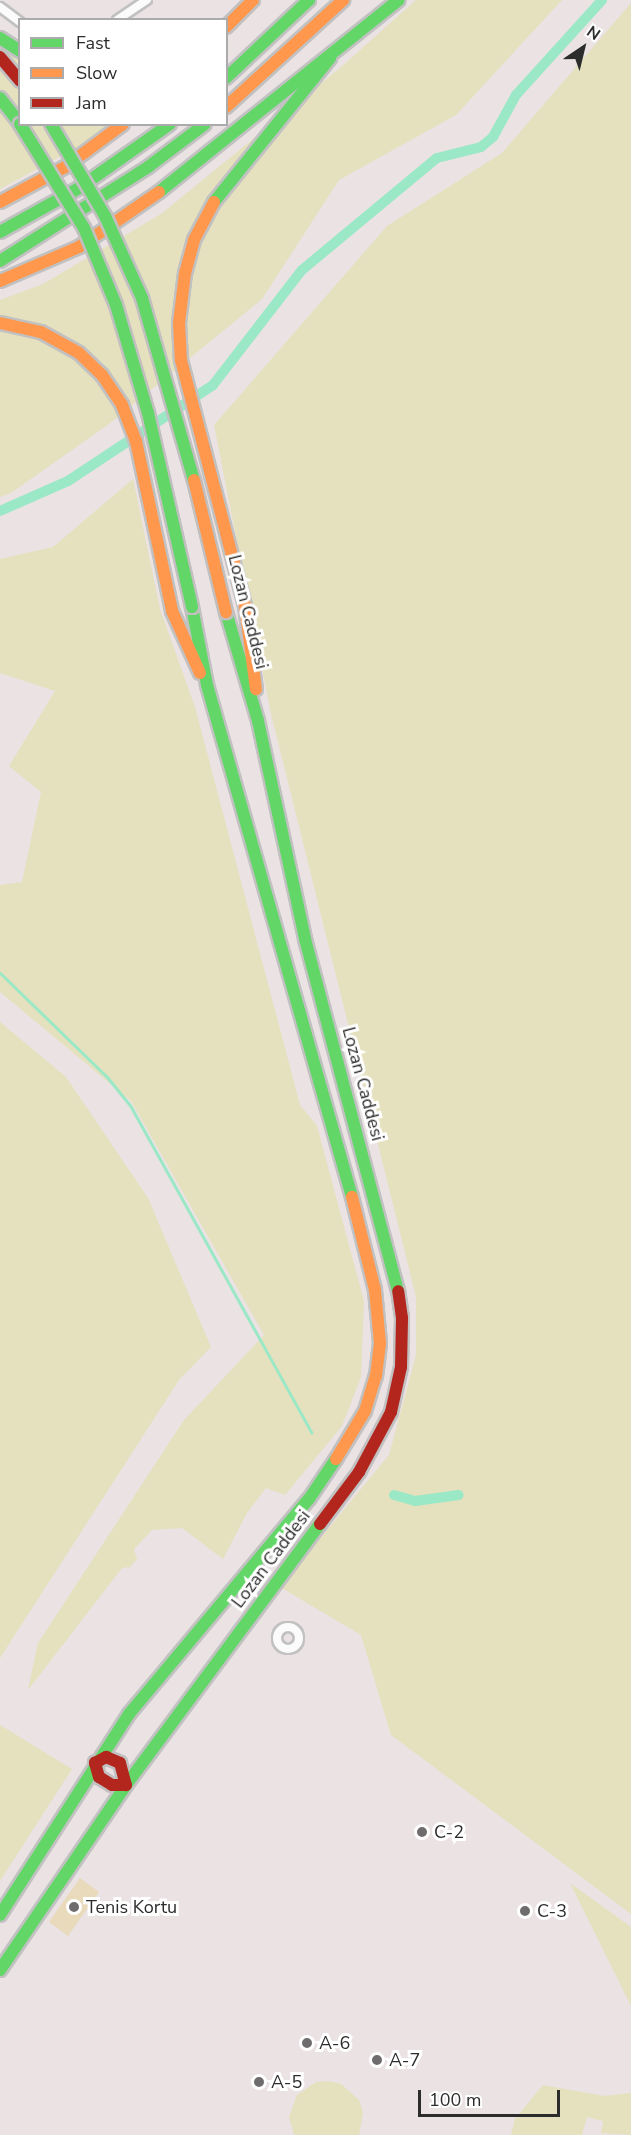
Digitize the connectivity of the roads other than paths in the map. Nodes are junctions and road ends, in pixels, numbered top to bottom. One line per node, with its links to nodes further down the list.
1 (147, 0): 9 (street)
2 (253, 0): 8 (main road)
3 (309, 0): 18 (main road)
4 (343, 0): 21 (main road)
5 (387, 0): 12 (main road)
6 (399, 0): 12 (main road)
7 (0, 7): 10 (street)
8 (240, 13): 11 (main road); 13 (main road)
9 (120, 18)
10 (18, 20)
11 (228, 20)
12 (373, 22): 17 (main road)
13 (228, 25)
14 (0, 38): 15 (main road)
15 (18, 50)
16 (0, 57): 19 (main road)
17 (330, 58): 31 (main road); 34 (main road)
18 (228, 76)
19 (18, 79)
20 (0, 98): 22 (main road, Lozan Caddesi)
21 (228, 105)
22 (18, 121)
23 (21, 126): 33 (main road, Lozan Caddesi, bridge)
24 (52, 126): 34 (main road, Lozan Caddesi, bridge)
25 (120, 126): 28 (main road)
26 (167, 126): 29 (main road)
27 (201, 126): 30 (main road)
28 (0, 202)
29 (0, 232)
30 (0, 261)
31 (0, 281)
32 (0, 323): 33 (main road)
33 (207, 685): 35 (main road, Lozan Caddesi)
34 (258, 720): 36 (main road, Lozan Caddesi)
35 (95, 1763): 36 (main road); 36 (main road); 37 (main road, Lozan Caddesi)
36 (126, 1785): 38 (main road, Lozan Caddesi)
37 (0, 1915)
38 (0, 1970)

